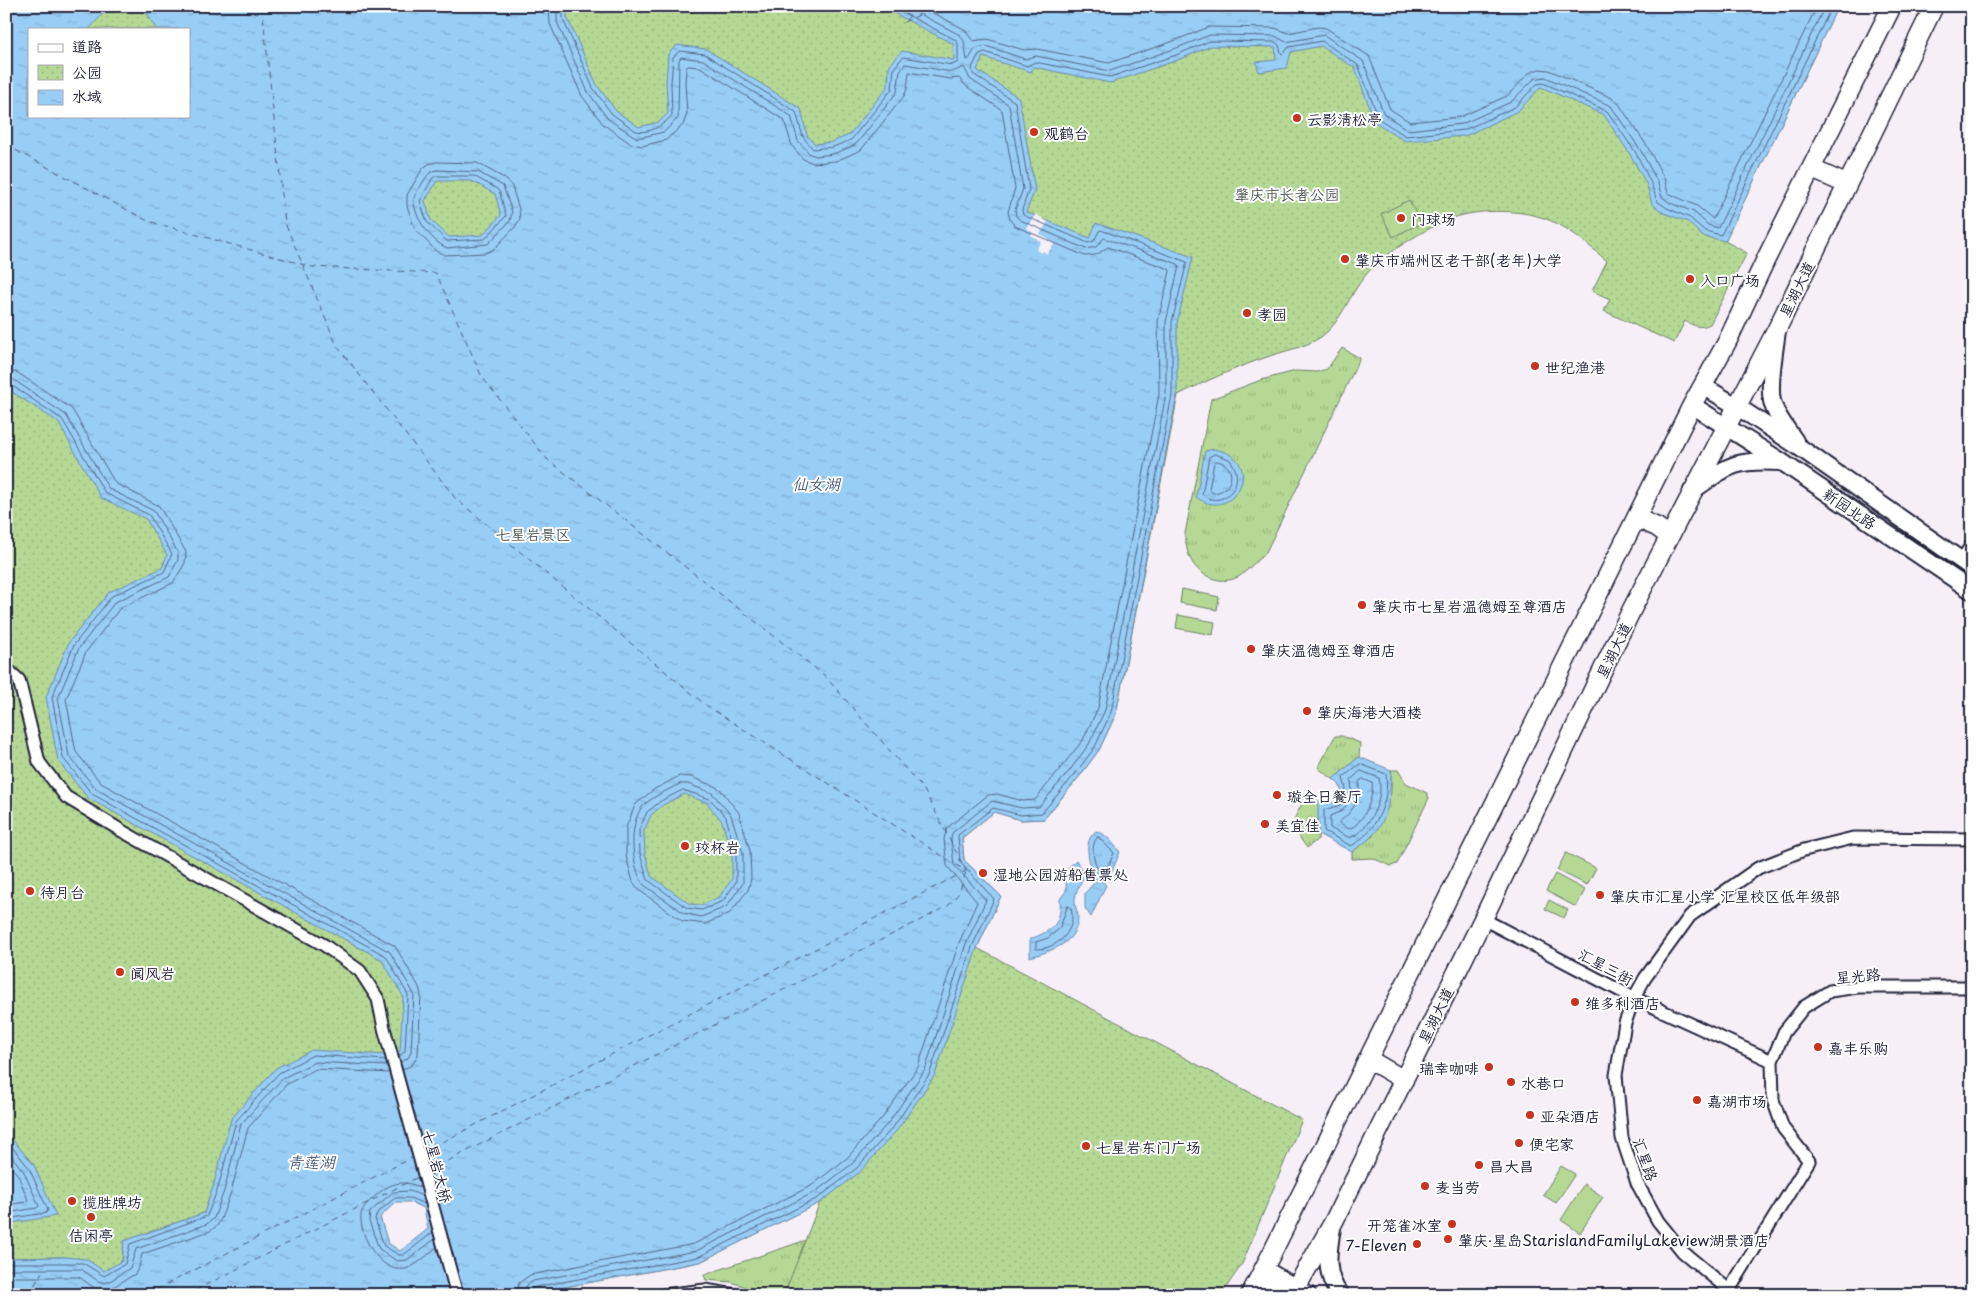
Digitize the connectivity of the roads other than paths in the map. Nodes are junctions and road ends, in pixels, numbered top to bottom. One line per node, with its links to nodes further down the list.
1 (1892, 6): 3 (main road)
2 (1934, 6): 4 (main road, 星湖大道)
3 (1812, 169): 4 (main road); 6 (main road)
4 (1846, 184): 5 (main road, 星湖大道)
5 (1777, 329): 8 (main road, 星湖大道); 10 (main road)
6 (1702, 386): 7 (main road); 8 (main road, 新园北路)
7 (1692, 405): 9 (main road, 新园北路); 15 (main road)
8 (1738, 407): 9 (main road, 星湖大道); 10 (main road, 新园北路)
9 (1728, 426): 11 (main road, 新园北路); 12 (main road, 星湖大道)
10 (1799, 448): 13 (main road, 新园北路)
11 (1782, 462): 12 (main road); 14 (main road, 新园北路)
12 (1692, 491): 16 (main road, 星湖大道)
13 (1867, 496): 14 (main road); 18 (main road, 新园北路)
14 (1858, 514): 19 (main road, 新园北路)
15 (1636, 518): 16 (main road); 25 (main road)
16 (1669, 536): 22 (main road, 星湖大道)
17 (1972, 544): 18 (street)
18 (1966, 564)
19 (1972, 591)
20 (6, 668): 32 (street, 七星岩大桥)
21 (1972, 839): 24 (street, 汇星路)
22 (1483, 919): 24 (street, 汇星三街); 27 (main road, 星湖大道)
23 (1972, 987): 26 (street, 星光路)
24 (1634, 998): 26 (street, 汇星三街); 31 (street, 汇星路)
25 (1368, 1060): 27 (main road); 29 (main road)
26 (1772, 1061): 31 (street, 星光路)
27 (1404, 1080): 28 (main road, 星湖大道)
28 (1333, 1222): 30 (main road, 星湖大道); 36 (main road)
29 (1257, 1282): 30 (main road); 35 (main road)
30 (1299, 1292)
31 (1730, 1293)
32 (457, 1295)
33 (662, 1295): 34 (street)
34 (735, 1295)
35 (1276, 1295)
36 (1340, 1295)

